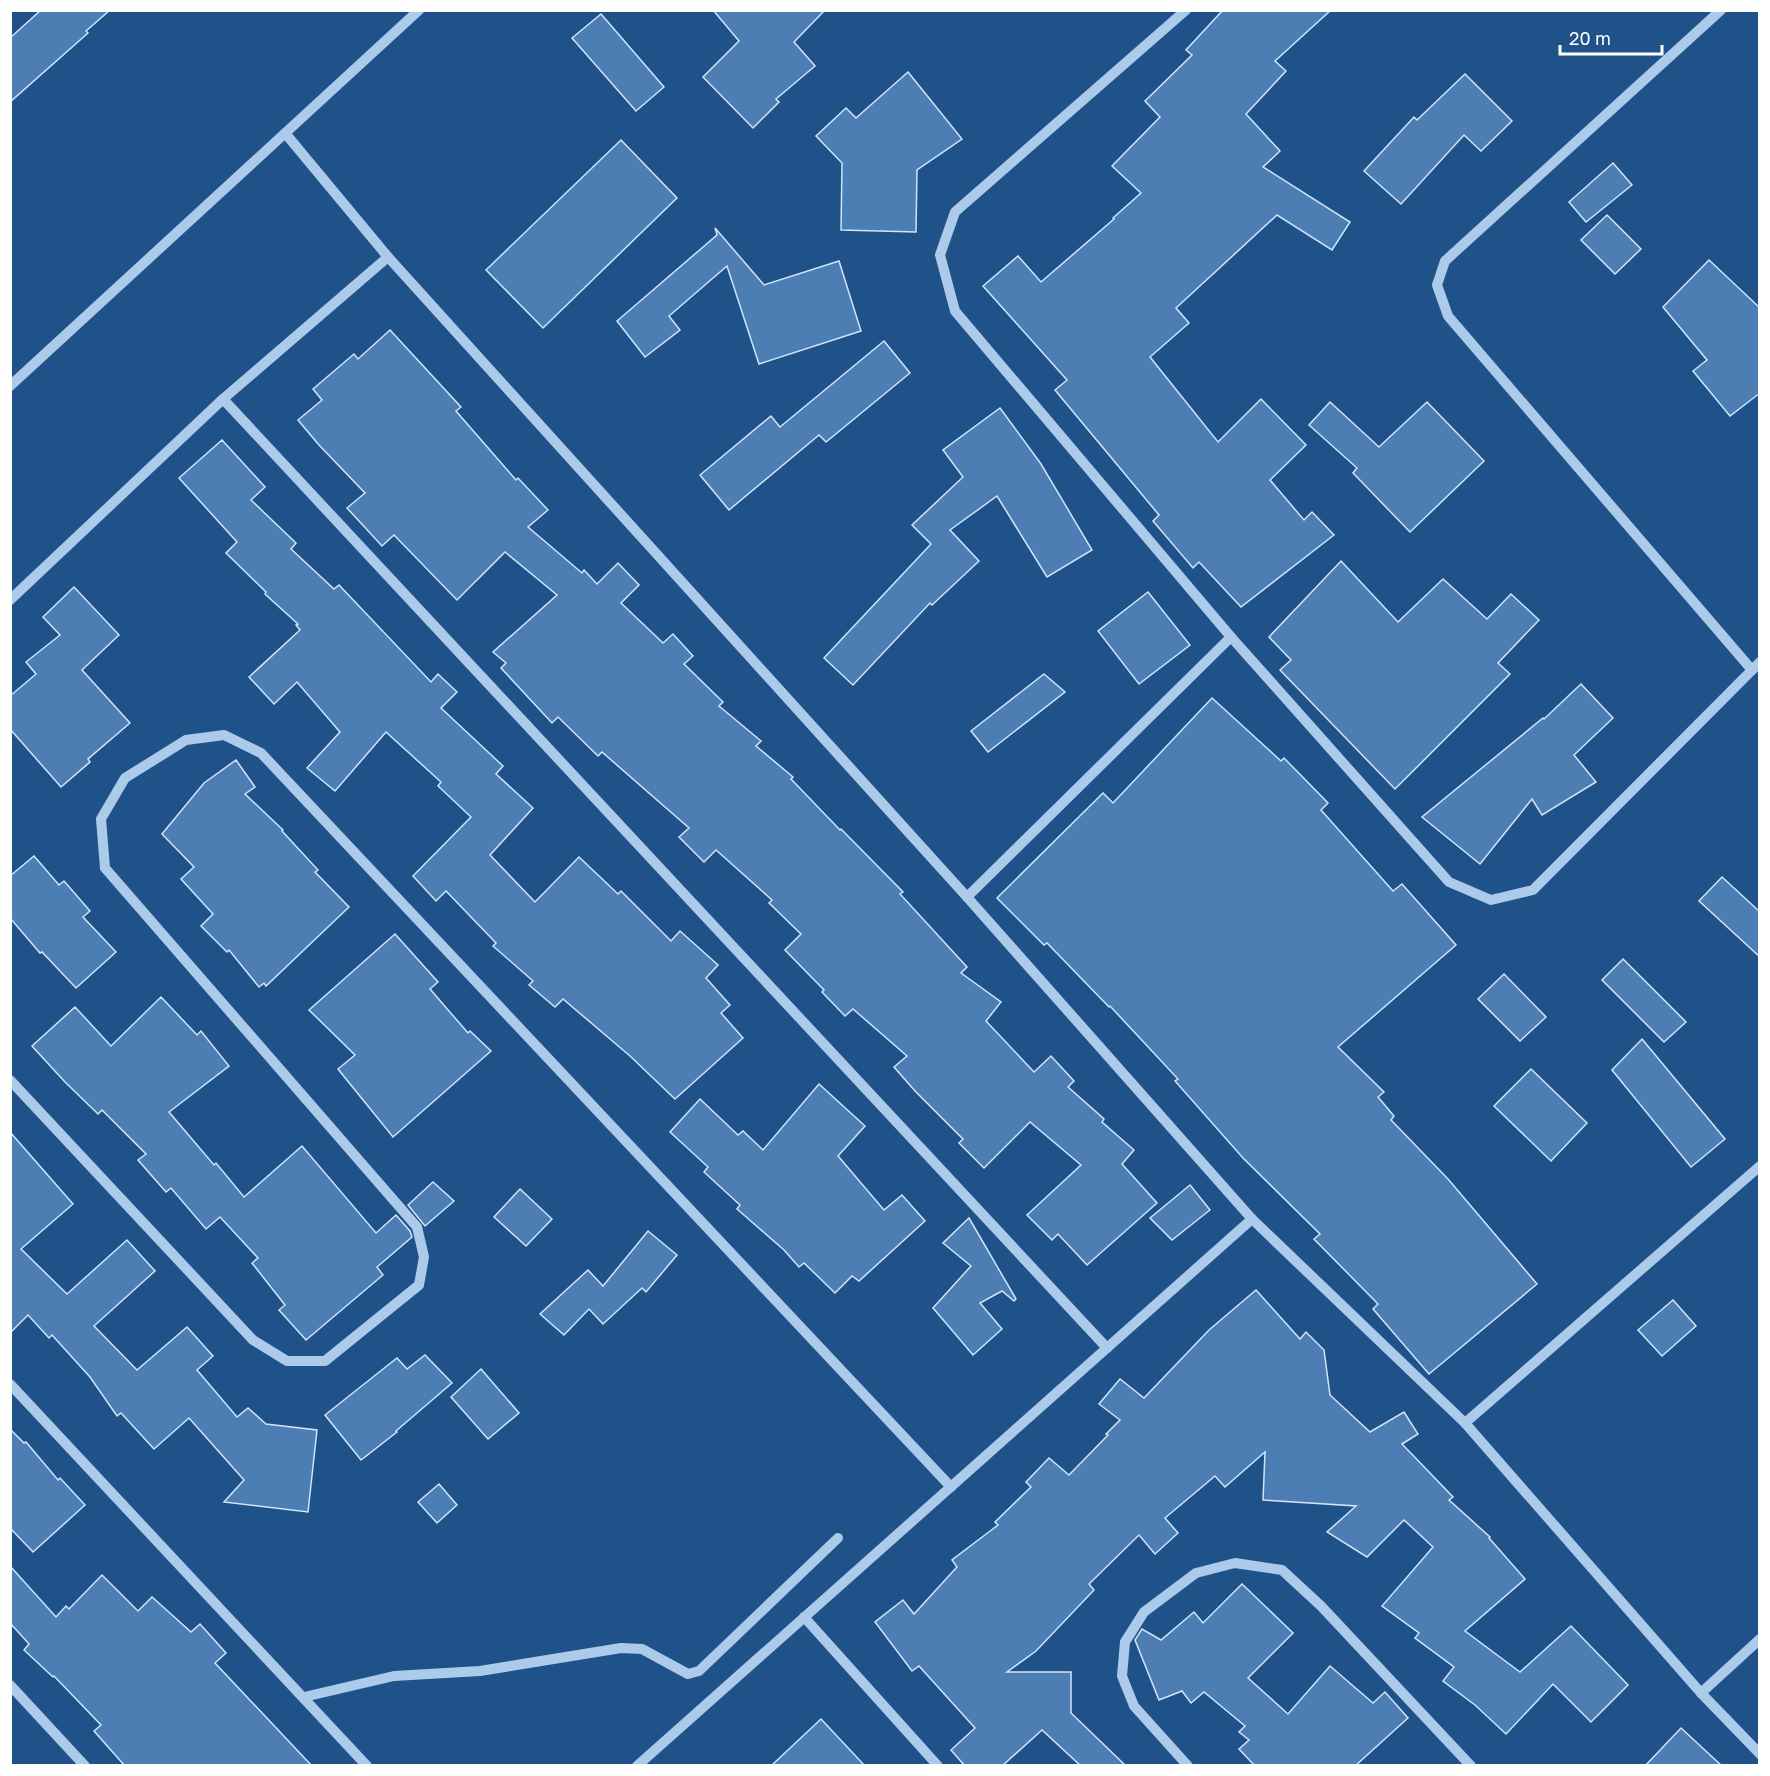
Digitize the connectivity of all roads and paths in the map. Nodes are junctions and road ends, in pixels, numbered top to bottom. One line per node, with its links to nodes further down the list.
1 (419, 10): 4 (street)
2 (1186, 10): 9 (street)
3 (1721, 10): 10 (street)
4 (285, 133): 5 (street); 6 (street)
5 (388, 257): 7 (street); 11 (street)
6 (10, 386)
7 (223, 399): 8 (street); 15 (street)
8 (10, 600)
9 (1231, 637): 10 (street); 11 (street)
10 (1756, 666)
11 (967, 897): 14 (street)
12 (10, 1080): 18 (street)
13 (1760, 1166): 17 (street)
14 (1252, 1219): 15 (street); 17 (street)
15 (1107, 1348): 18 (street)
16 (10, 1384): 24 (street)
17 (1465, 1424): 23 (street)
18 (951, 1486): 20 (street)
19 (838, 1538): 24 (street)
20 (804, 1617): 26 (street); 29 (street)
21 (1760, 1639): 23 (street)
22 (10, 1685): 27 (street)
23 (1701, 1693): 25 (street)
24 (304, 1697): 28 (street)
25 (1760, 1754)
26 (643, 1763)
27 (85, 1766)
28 (368, 1766)
29 (938, 1766)
30 (1188, 1766): 31 (street)
31 (1471, 1766)

